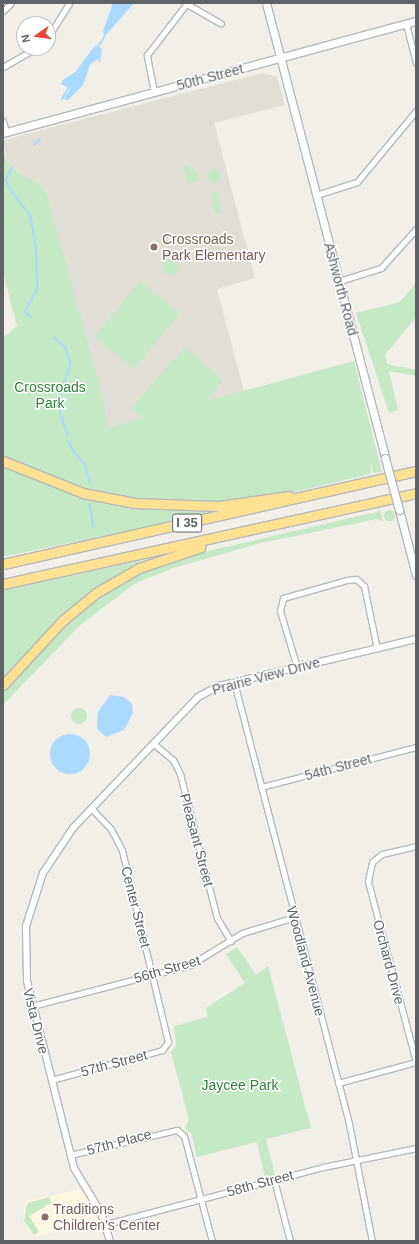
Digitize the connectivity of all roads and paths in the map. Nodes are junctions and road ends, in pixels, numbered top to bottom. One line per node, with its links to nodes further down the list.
1 (11, 3): 5 (street)
2 (69, 3): 7 (street)
3 (266, 3): 11 (main road, Ashworth Road)
4 (187, 4): 8 (street); 14 (street)
5 (3, 11)
6 (416, 21): 9 (main road, 50th Street)
7 (56, 24)
8 (221, 24)
9 (406, 24): 11 (main road, 50th Street); 12 (street)
10 (22, 56): 13 (street)
11 (280, 57): 14 (main road, 50th Street); 18 (main road, Ashworth Road)
12 (416, 63)
13 (3, 67)
14 (154, 92): 17 (main road, 50th Street)
15 (416, 111): 18 (street)
16 (3, 121): 17 (street)
17 (4, 132)
18 (316, 194): 20 (main road, Ashworth Road)
19 (416, 229): 20 (street)
20 (339, 281): 27 (main road, Ashworth Road, bridge)
21 (3, 461): 23 (highway)
22 (416, 471): 23 (highway, I 35)
23 (371, 483): 26 (highway, I 35)
24 (416, 493): 25 (highway, I 35)
25 (257, 530): 28 (highway, I 35); 33 (highway)
26 (3, 564)
27 (416, 575)
28 (3, 584)
29 (416, 639): 30 (street, Prairie View Drive)
30 (377, 649): 31 (street, Prairie View Drive); 31 (street)
31 (297, 667): 32 (street, Prairie View Drive)
32 (234, 682): 34 (street, Prairie View Drive); 36 (street, Woodland Avenue)
33 (3, 685)
34 (154, 744): 37 (street, Prairie View Drive); 40 (street, Pleasant Street)
35 (416, 747): 36 (street, 54th Street)
36 (261, 787): 39 (street, Woodland Avenue)
37 (92, 809): 41 (street, Center Street); 42 (street, Vista Drive)
38 (416, 846): 44 (street, Orchard Drive)
39 (295, 917): 40 (street, 56th Street); 46 (street, Woodland Avenue)
40 (231, 942): 41 (street, 56th Street)
41 (153, 974): 42 (street, 56th Street); 43 (street, Center Street)
42 (32, 1006): 45 (street, Vista Drive)
43 (169, 1037): 45 (street, 57th Street)
44 (416, 1062): 46 (street)
45 (51, 1080): 48 (street, Vista Drive)
46 (338, 1083): 49 (street, Woodland Avenue)
47 (416, 1148): 49 (street, 58th Street)
48 (70, 1154): 51 (street, 57th Place); 52 (street, Vista Drive)
49 (354, 1161): 50 (street, 58th Street); 56 (street, Woodland Avenue)
50 (274, 1180): 51 (street, 58th Street); 55 (street)
51 (201, 1199): 52 (street, 58th Street); 54 (street)
52 (106, 1224): 53 (street, Vista Drive)
53 (110, 1241)
54 (212, 1241)
55 (290, 1241)
56 (372, 1241)

